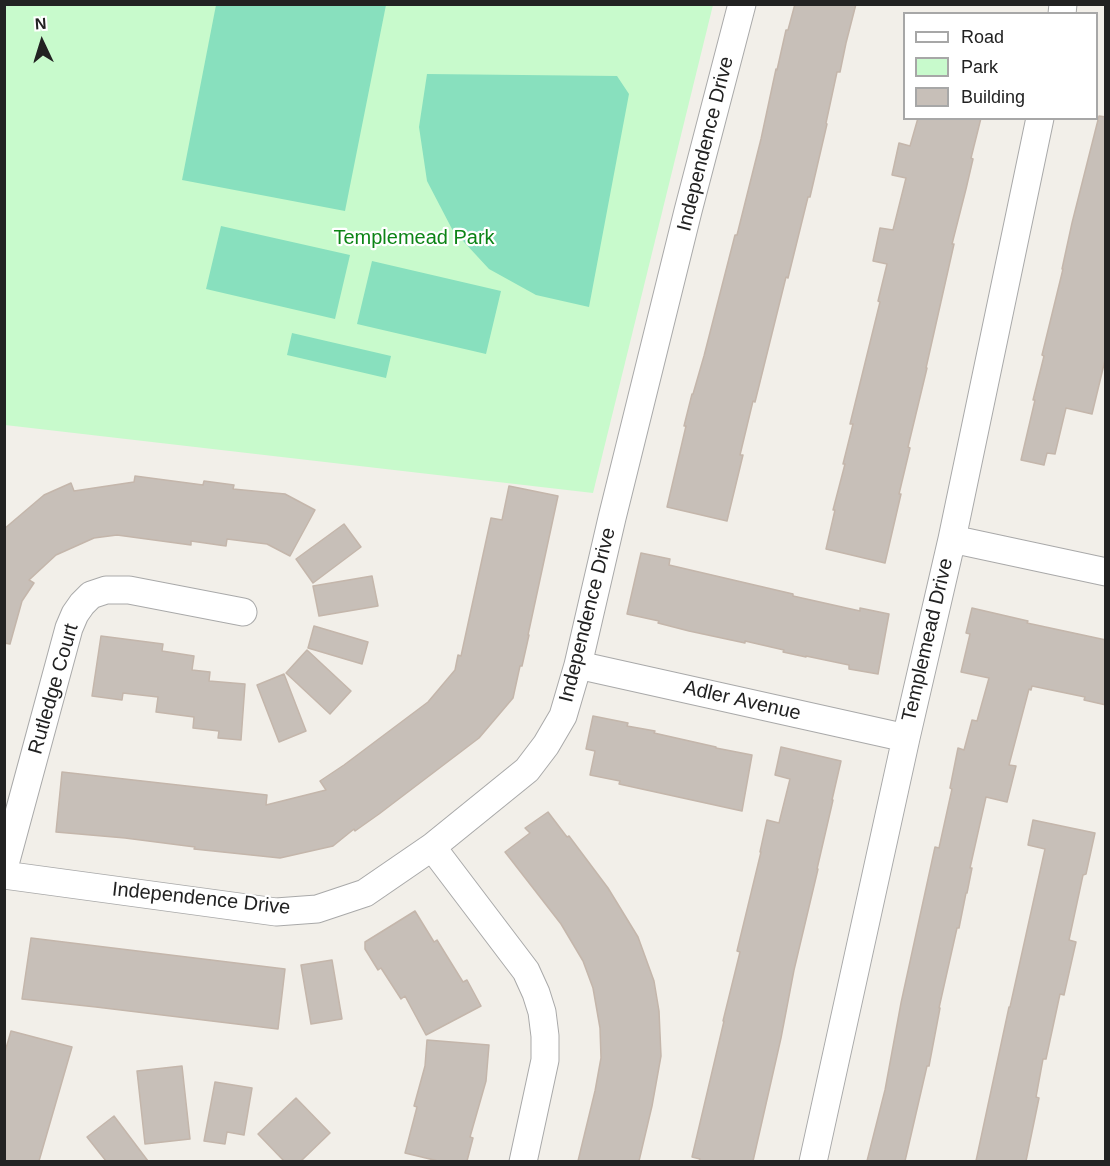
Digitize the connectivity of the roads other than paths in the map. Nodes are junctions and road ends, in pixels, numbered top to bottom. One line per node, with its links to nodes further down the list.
1 (742, 4): 6 (street, Independence Drive)
2 (1040, 120): 3 (street, Templemead Drive)
3 (952, 539): 4 (street); 7 (street, Templemead Drive)
4 (1106, 572)
5 (243, 612): 9 (street, Rutledge Court)
6 (578, 665): 7 (street, Adler Avenue); 8 (street, Independence Drive)
7 (906, 738): 12 (street, Templemead Drive)
8 (432, 847): 10 (street, Independence Drive); 11 (street)
9 (4, 868)
10 (4, 875)
11 (523, 1161)
12 (813, 1161)

